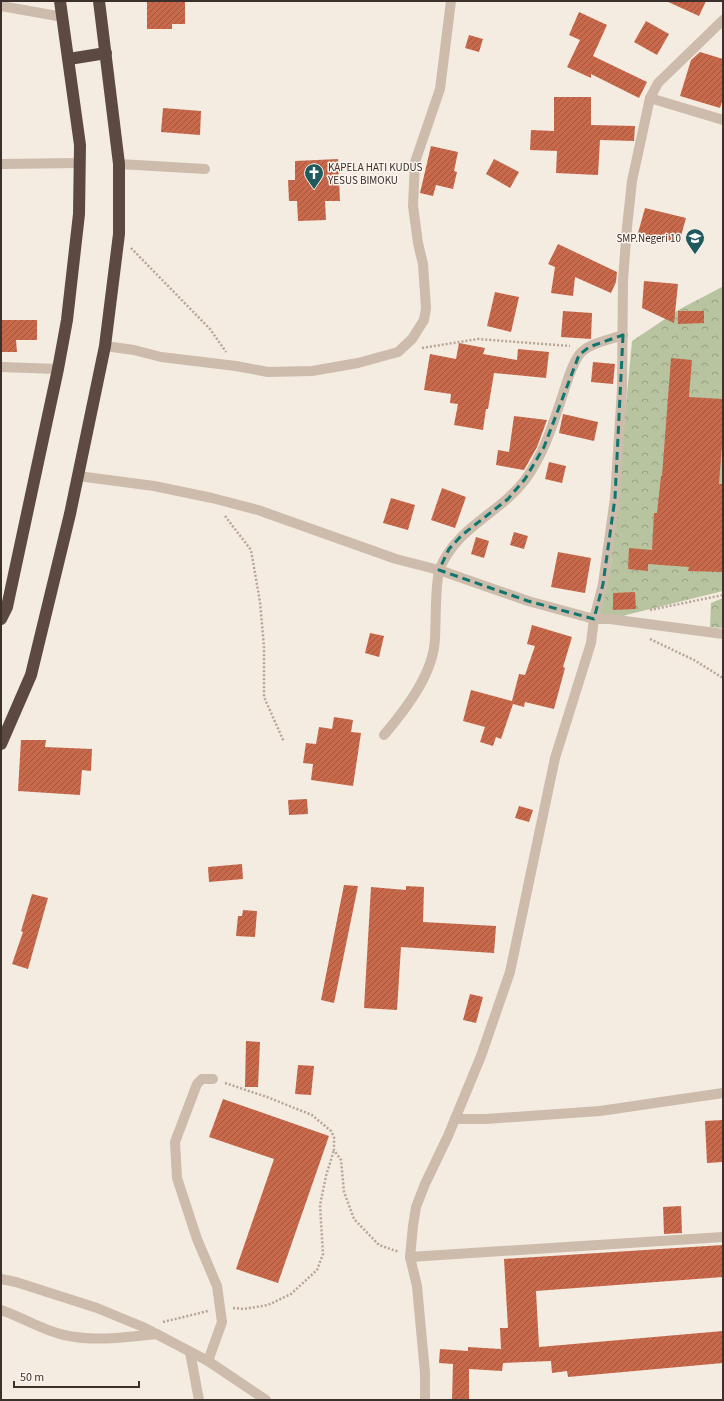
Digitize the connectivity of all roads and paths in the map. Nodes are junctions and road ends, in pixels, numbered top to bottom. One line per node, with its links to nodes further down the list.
1 (60, 1): 5 (highway)
2 (99, 1): 7 (highway)
3 (451, 1): 19 (street)
4 (1, 6): 5 (street)
5 (63, 17): 8 (highway)
6 (723, 20): 9 (street)
7 (106, 53): 8 (highway); 13 (highway)
8 (69, 59): 11 (highway)
9 (650, 98): 10 (street); 16 (street)
10 (723, 120)
11 (80, 163): 12 (street); 22 (highway)
12 (1, 164)
13 (119, 164): 14 (street); 15 (highway)
14 (205, 169)
15 (119, 234): 17 (highway); 20 (path)
16 (623, 335): 18 (street); 29 (street)
17 (105, 346): 20 (street); 23 (highway)
18 (589, 347): 19 (path); 25 (street)
19 (398, 352): 20 (street)
20 (236, 366)
21 (1, 367): 22 (street)
22 (58, 369): 28 (highway)
23 (78, 476): 24 (street); 35 (highway)
24 (212, 498): 25 (street); 34 (path)
25 (439, 570): 29 (street); 33 (street)
26 (723, 594): 27 (path)
27 (648, 611)
28 (1, 619)
29 (594, 619): 30 (street); 38 (street)
30 (723, 634)
31 (645, 636): 32 (path)
32 (723, 678)
33 (384, 735)
34 (284, 742)
35 (1, 744)
36 (213, 1079): 39 (path); 43 (street)
37 (723, 1093): 38 (street)
38 (455, 1119): 41 (street)
39 (334, 1150): 41 (path); 43 (path)
40 (723, 1237): 41 (street)
41 (410, 1257): 51 (street)
42 (1, 1279): 45 (street)
43 (220, 1308): 45 (path); 48 (street)
44 (1, 1310): 46 (street)
45 (143, 1327): 46 (street)
46 (157, 1334): 47 (street)
47 (190, 1352): 48 (street); 49 (street)
48 (208, 1361): 50 (street)
49 (199, 1400)
50 (266, 1400)
51 (425, 1400)

